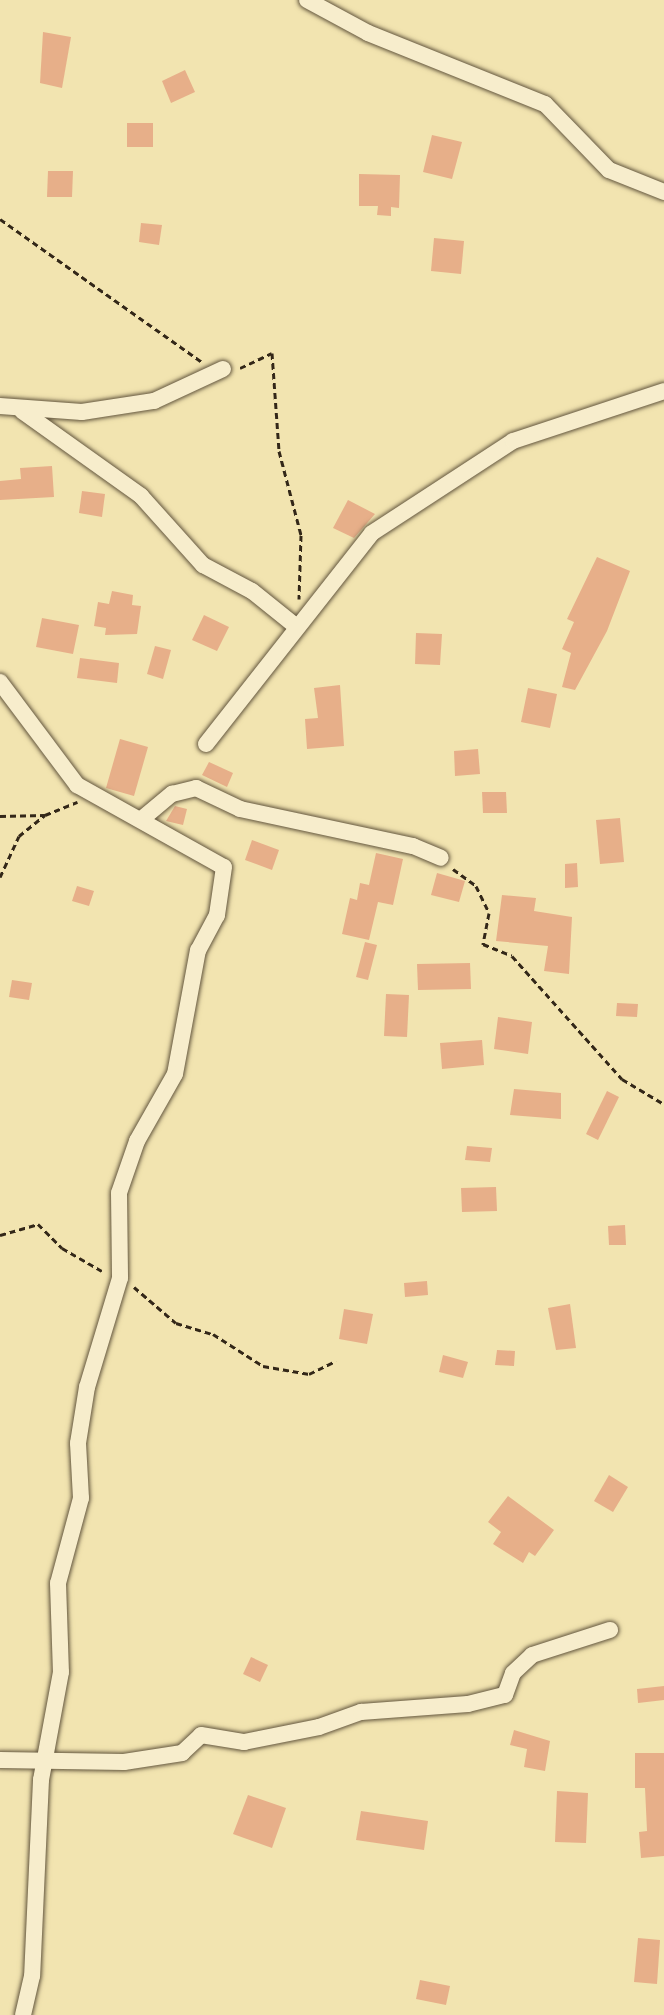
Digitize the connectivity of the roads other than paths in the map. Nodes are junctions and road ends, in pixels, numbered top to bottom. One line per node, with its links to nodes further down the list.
1 (307, 0): 2 (street)
2 (664, 192)
3 (223, 369): 6 (street)
4 (664, 391): 7 (street)
5 (0, 406): 6 (street)
6 (22, 411): 7 (street)
7 (294, 626): 9 (street)
8 (0, 682): 10 (street)
9 (206, 744)
10 (143, 818): 11 (street); 14 (street)
11 (441, 858)
12 (610, 1630): 14 (street)
13 (0, 1760): 14 (street)
14 (46, 1761): 15 (street)
15 (23, 2015)

